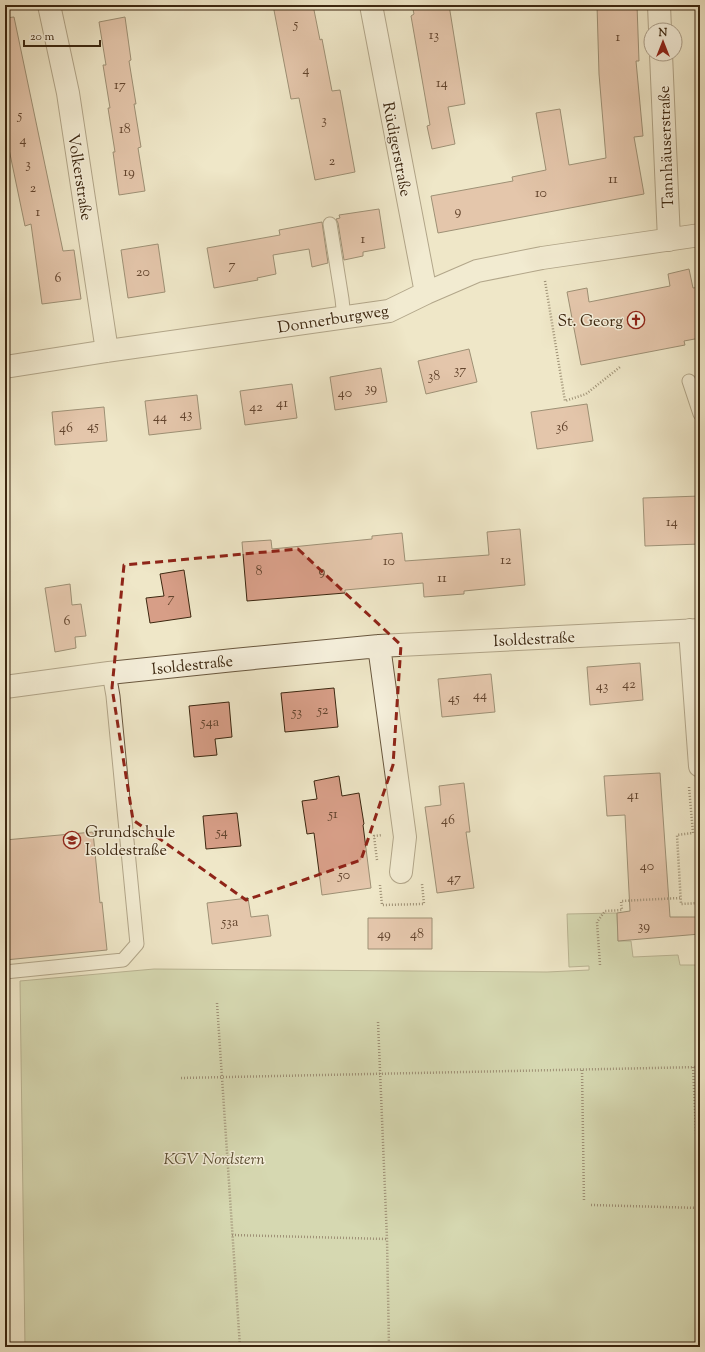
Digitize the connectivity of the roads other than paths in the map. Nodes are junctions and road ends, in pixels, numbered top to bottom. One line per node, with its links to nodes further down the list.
1 (49, 5): 11 (street, Volkerstraße)
2 (371, 5): 9 (street, Rüdigerstraße)
3 (659, 5): 4 (street)
4 (660, 22)
5 (661, 62): 8 (street, Tannhäuserstraße)
6 (330, 224): 10 (lane)
7 (700, 236): 8 (street, Donnerburgweg)
8 (669, 240): 9 (street, Donnerburgweg)
9 (426, 293): 10 (street, Donnerburgweg)
10 (344, 318): 11 (street, Donnerburgweg)
11 (107, 351): 12 (street, Donnerburgweg)
12 (5, 367)
13 (689, 381): 14 (lane)
14 (700, 414)
15 (695, 630): 16 (street, Isoldestraße); 19 (street, Isoldestraße)
16 (379, 646): 17 (street, Isoldestraße); 20 (street)
17 (109, 673): 18 (street, Isoldestraße); 21 (lane)
18 (5, 687)
19 (700, 766)
20 (401, 872)
21 (5, 972)

